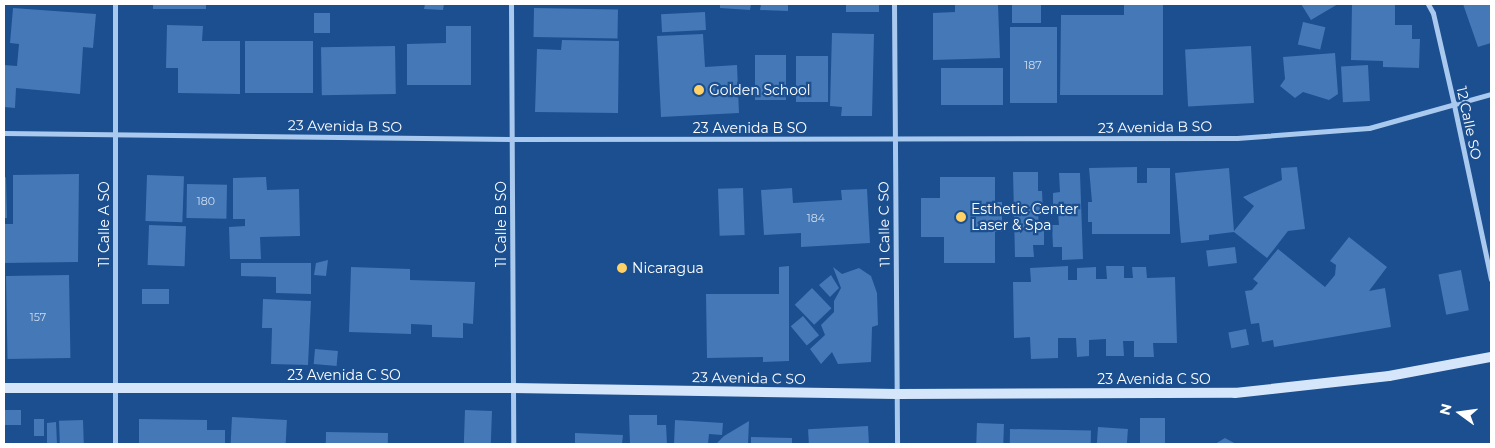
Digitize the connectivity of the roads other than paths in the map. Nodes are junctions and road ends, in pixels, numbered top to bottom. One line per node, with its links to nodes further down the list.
1 (115, 4): 8 (street, 11 Calle A SO)
2 (511, 4): 9 (street, 11 Calle B SO)
3 (894, 4): 10 (street, 11 Calle C SO)
4 (1428, 4): 6 (street, 12 Calle SO)
5 (1491, 94): 6 (street, 23 Avenida B SO)
6 (1454, 105): 10 (street, 23 Avenida B SO); 11 (street, 12 Calle SO)
7 (4, 133): 8 (street, 23 Avenida B SO)
8 (116, 134): 9 (street, 23 Avenida B SO); 15 (street, 11 Calle A SO)
9 (512, 139): 10 (street, 23 Avenida B SO); 14 (street, 11 Calle B SO)
10 (894, 139): 16 (street, 11 Calle C SO)
11 (1491, 279)
12 (1491, 357): 16 (street, 23 Avenida C SO)
13 (4, 388): 15 (street, 23 Avenida C SO)
14 (513, 388): 15 (street, 23 Avenida C SO); 16 (street, 23 Avenida C SO); 18 (street, 11 Calle B SO)
15 (116, 389): 17 (street, 11 Calle A SO)
16 (897, 394): 19 (street, 11 Calle C SO)
17 (115, 444)
18 (513, 444)
19 (898, 444)

